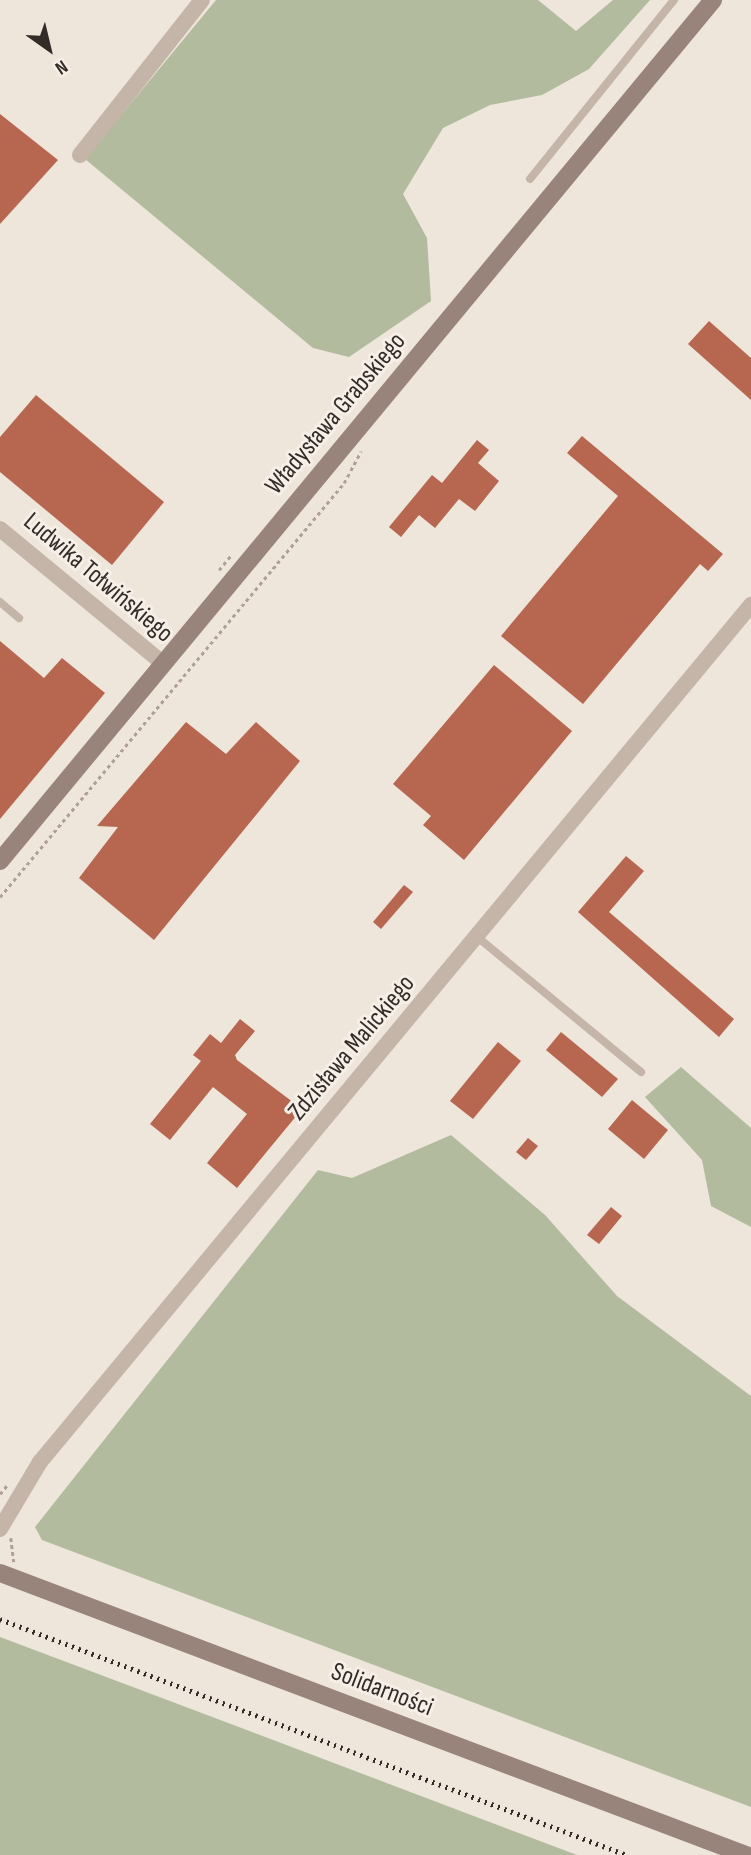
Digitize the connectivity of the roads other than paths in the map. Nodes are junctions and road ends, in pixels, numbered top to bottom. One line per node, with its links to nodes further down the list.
1 (202, 0): 4 (street)
2 (674, 0): 5 (lane)
3 (713, 0): 10 (street, Władysława Grabskiego)
4 (80, 155)
5 (530, 178)
6 (0, 529): 10 (street, Ludwika Tołwińskiego)
7 (0, 602): 9 (lane)
8 (751, 605): 12 (street, Zdzisława Malickiego)
9 (19, 618)
10 (164, 664): 11 (street, Władysława Grabskiego)
11 (0, 861)
12 (476, 936): 13 (lane); 14 (street, Zdzisława Malickiego)
13 (641, 1072)
14 (0, 1529)
15 (0, 1573): 16 (street, Solidarności)
16 (746, 1855)

